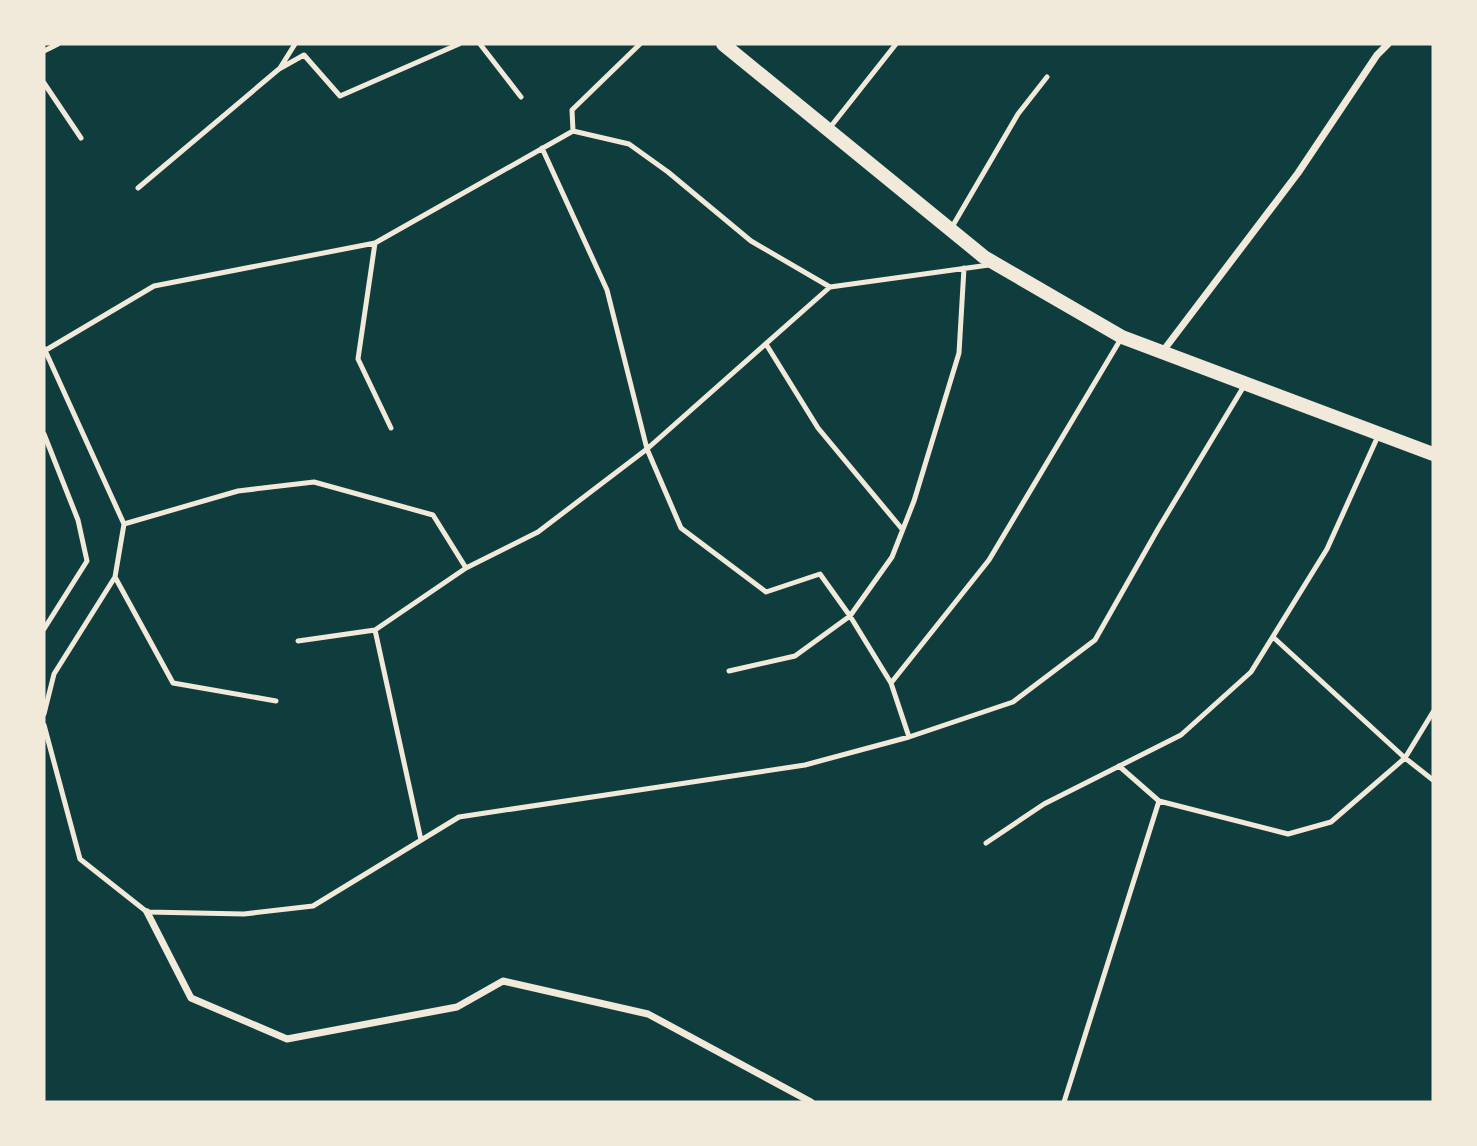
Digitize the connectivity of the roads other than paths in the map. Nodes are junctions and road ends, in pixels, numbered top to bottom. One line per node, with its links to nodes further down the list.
1 (58, 44): 9 (lane)
2 (295, 44): 10 (lane)
3 (459, 44): 10 (lane)
4 (480, 44): 13 (lane)
5 (640, 44): 15 (lane)
6 (723, 44): 14 (main road)
7 (896, 44): 14 (lane)
8 (1388, 44): 27 (street)
9 (44, 51)
10 (279, 69): 18 (lane)
11 (1047, 76): 19 (lane)
12 (44, 83): 16 (lane)
13 (521, 97)
14 (828, 130): 19 (main road)
15 (573, 131): 17 (lane); 23 (lane)
16 (82, 138)
17 (542, 148): 20 (lane); 32 (lane)
18 (138, 188)
19 (951, 230): 21 (main road)
20 (374, 243): 26 (lane); 29 (lane)
21 (996, 264): 22 (lane); 24 (main road)
22 (964, 268): 23 (lane); 35 (lane)
23 (830, 288): 25 (lane)
24 (1122, 337): 27 (main road); 44 (lane)
25 (766, 344): 32 (lane); 35 (lane)
26 (45, 349): 34 (lane)
27 (1163, 351): 28 (main road)
28 (1246, 382): 30 (main road); 49 (lane)
29 (390, 428)
30 (1379, 433): 33 (main road); 41 (lane)
31 (44, 434): 39 (lane)
32 (647, 449): 36 (lane); 38 (lane)
33 (1433, 454)
34 (124, 524): 36 (lane); 37 (lane)
35 (902, 529): 38 (lane)
36 (466, 568): 40 (lane)
37 (115, 577): 45 (lane); 47 (lane)
38 (850, 616): 43 (lane); 44 (lane)
39 (44, 629)
40 (375, 630): 42 (lane); 54 (lane)
41 (1273, 637): 50 (lane); 51 (lane)
42 (298, 641)
43 (729, 671)
44 (891, 683): 49 (lane)
45 (276, 701)
46 (1433, 712): 50 (lane)
47 (44, 714)
48 (44, 725): 56 (lane)
49 (909, 737): 54 (lane)
50 (1405, 758): 52 (lane); 53 (lane)
51 (1119, 766): 53 (lane); 55 (lane)
52 (1433, 780)
53 (1159, 801): 58 (lane)
54 (421, 840): 56 (lane)
55 (986, 843)
56 (147, 912): 57 (street)
57 (811, 1102)
58 (1064, 1102)

